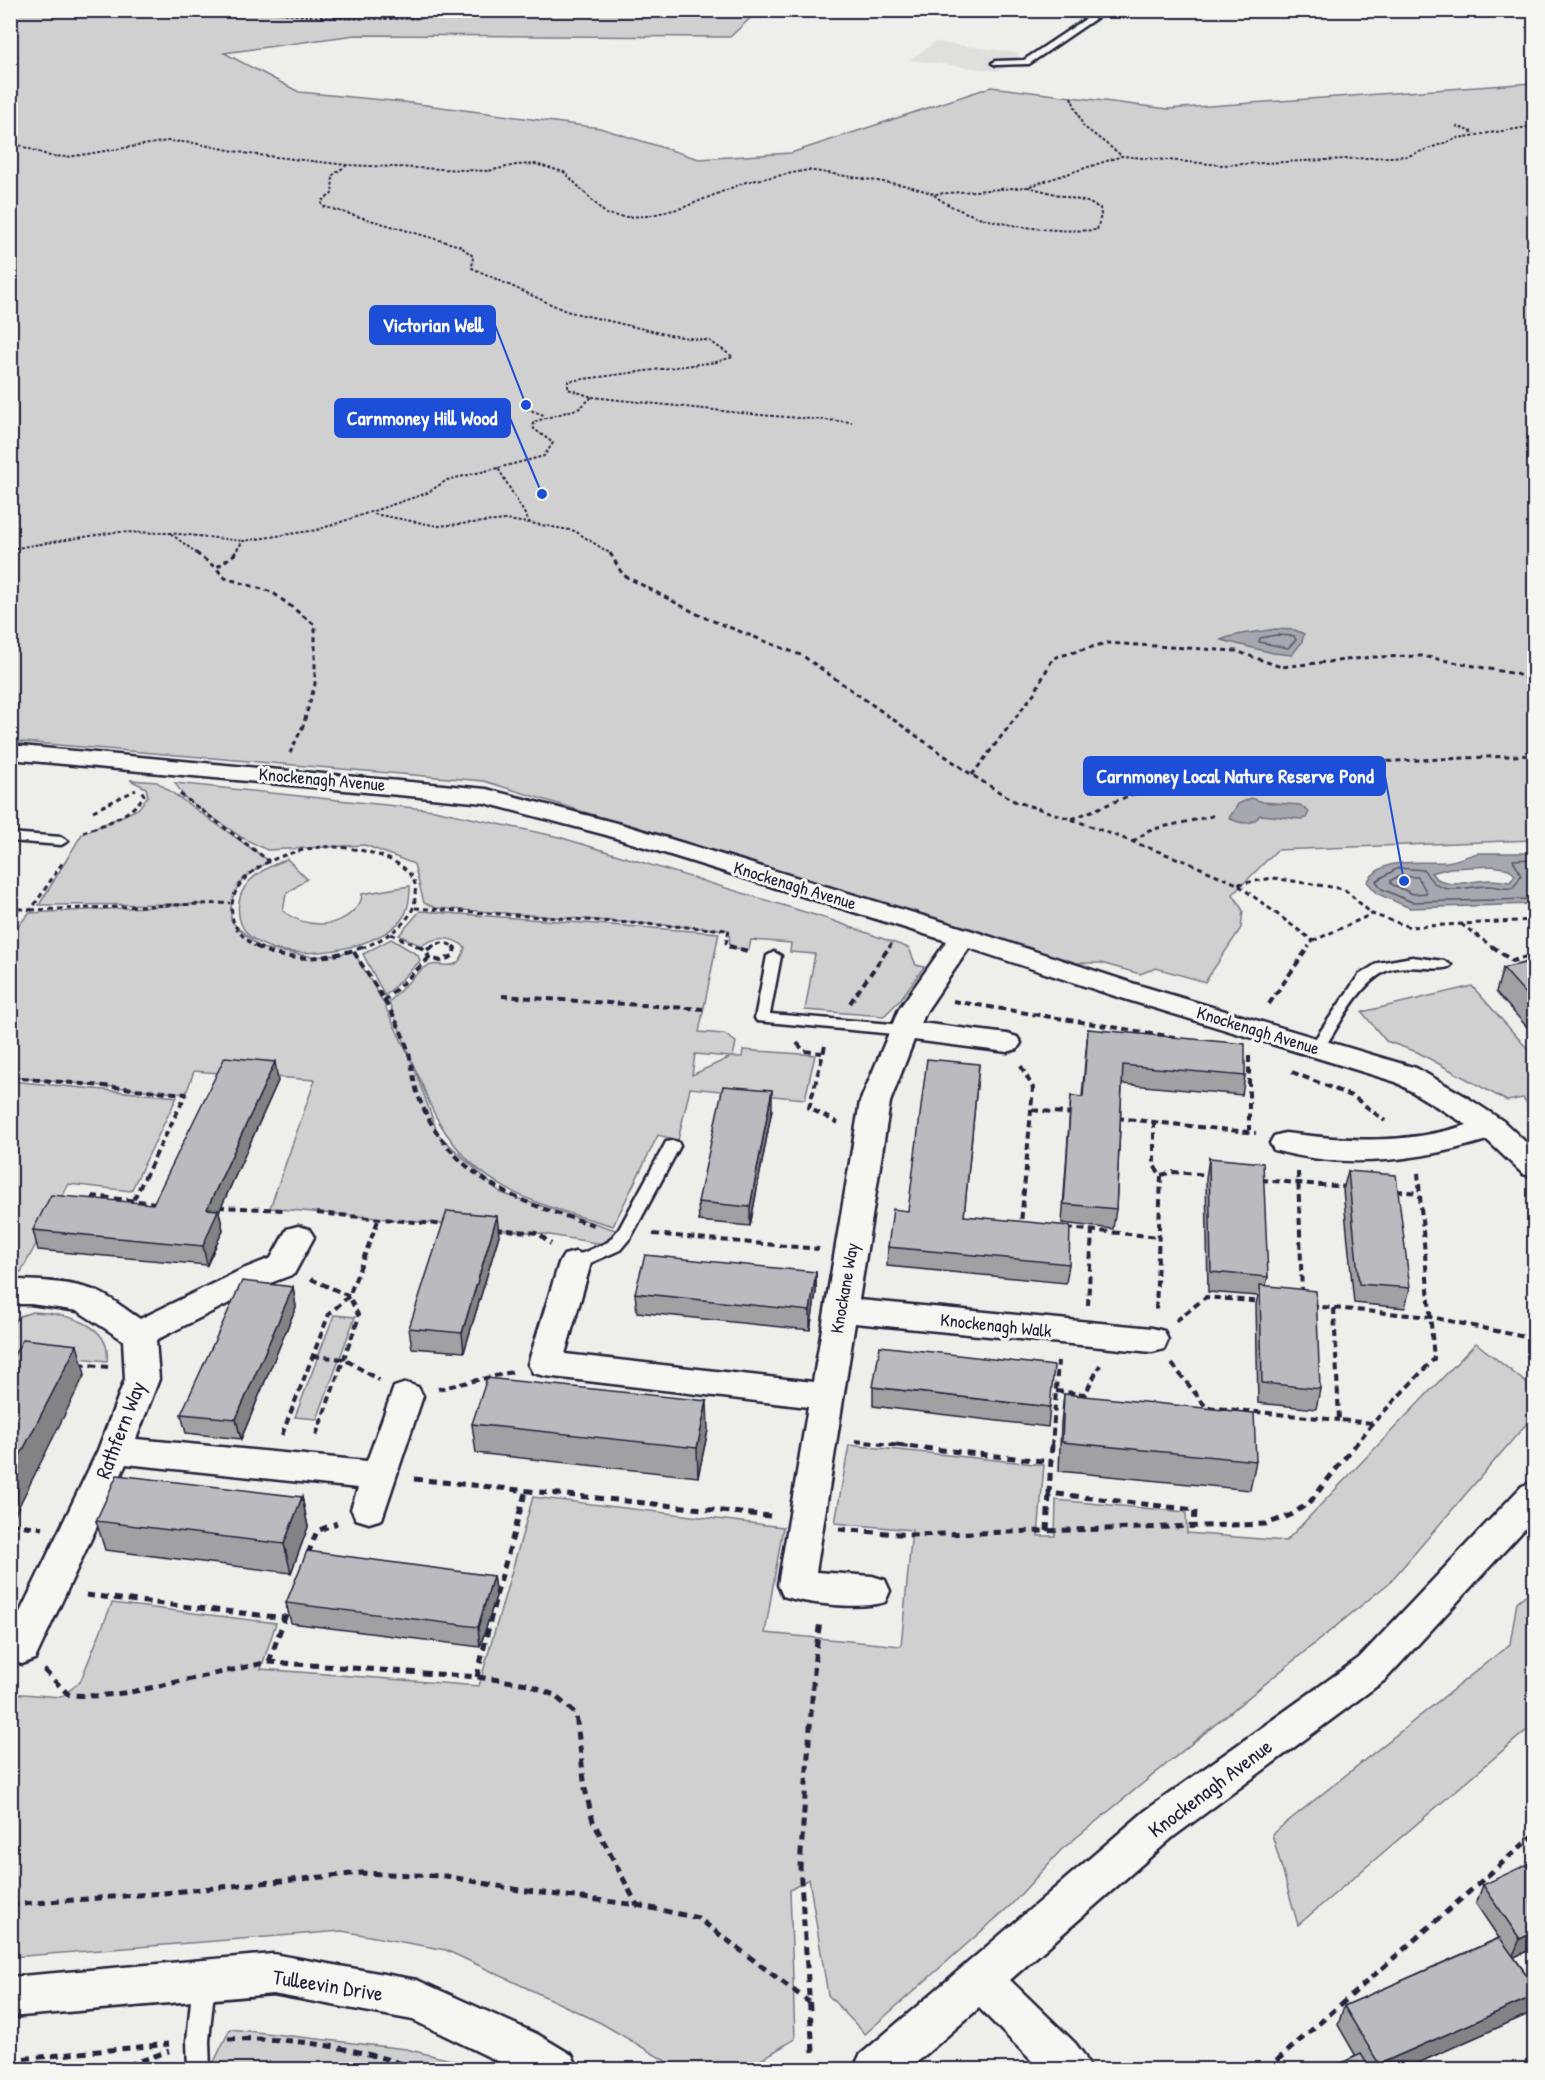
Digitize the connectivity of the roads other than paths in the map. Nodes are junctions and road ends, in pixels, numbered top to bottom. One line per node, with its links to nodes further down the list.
1 (1104, 10): 2 (lane)
2 (996, 63)
3 (10, 752): 6 (street, Knockenagh Avenue)
4 (10, 837): 5 (lane)
5 (61, 841)
6 (963, 937): 9 (street, Knockane Way); 11 (street, Knockenagh Avenue)
7 (774, 956): 9 (lane)
8 (1444, 965): 11 (lane)
9 (904, 1030): 10 (street); 19 (street, Knockane Way)
10 (1007, 1042)
11 (1317, 1048): 12 (street, Knockenagh Avenue)
12 (1492, 1128): 13 (street); 15 (street, Knockenagh Avenue)
13 (1285, 1143)
14 (672, 1146): 17 (lane)
15 (1534, 1167)
16 (299, 1220): 20 (street)
17 (576, 1263): 23 (street)
18 (10, 1292): 20 (street)
19 (840, 1310): 21 (street, Knockenagh Walk); 23 (street, Knockane Way)
20 (139, 1334): 24 (street, Rathfern Way)
21 (1152, 1340)
22 (406, 1396): 25 (street)
23 (826, 1396): 28 (street, Knockane Way)
24 (115, 1450): 25 (street); 29 (street, Rathfern Way)
25 (380, 1476): 27 (street)
26 (1534, 1496): 30 (street, Knockenagh Avenue)
27 (369, 1509)
28 (872, 1591)
29 (22, 1648)
30 (980, 1979): 35 (street, Knockenagh Avenue); 36 (street)
31 (204, 1980): 32 (street, Tulleevin Drive); 33 (lane); 34 (street, Tulleevin Drive)
32 (10, 1997)
33 (199, 2070)
34 (557, 2070)
35 (875, 2070)
36 (1069, 2070)

